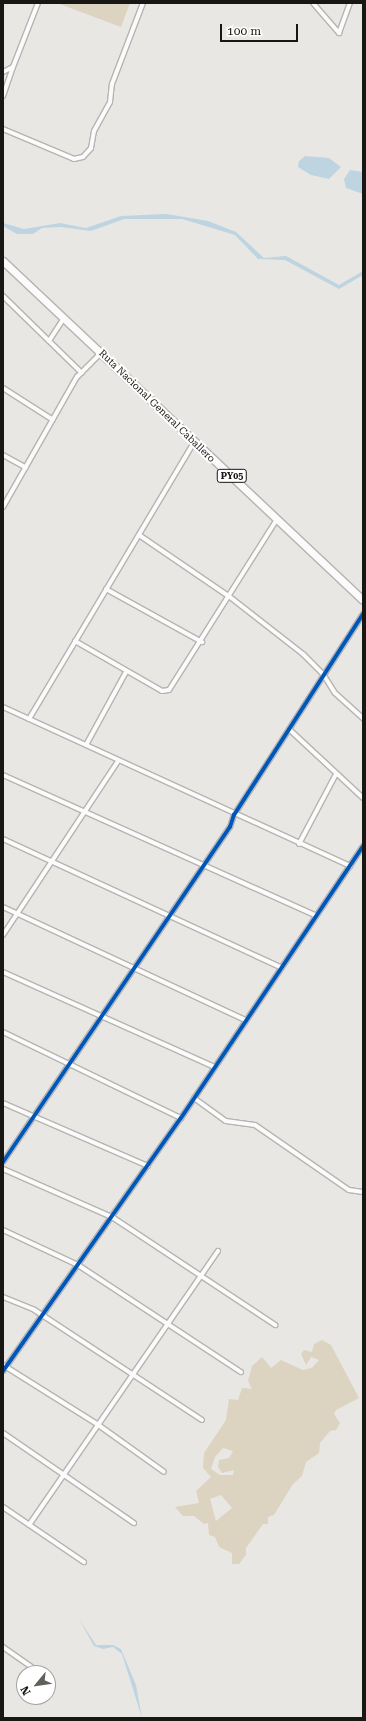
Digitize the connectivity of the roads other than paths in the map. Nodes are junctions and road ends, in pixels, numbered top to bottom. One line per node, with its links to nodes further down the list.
1 (38, 3): 5 (street)
2 (143, 3): 8 (street)
3 (314, 3): 4 (street)
4 (350, 3)
5 (13, 67): 6 (street); 7 (street)
6 (3, 72)
7 (3, 96)
8 (3, 129)
9 (3, 262): 11 (highway, Ruta Nacional General Caballero / PY05)
10 (3, 296): 12 (street)
11 (64, 318): 12 (street); 13 (highway, Ruta Nacional General Caballero / PY05)
12 (49, 341): 14 (street)
13 (101, 352): 14 (street); 17 (highway, Ruta Nacional General Caballero / PY05)
14 (82, 373): 16 (street)
15 (3, 388): 16 (street)
16 (53, 420): 19 (street)
17 (194, 442): 21 (highway, Ruta Nacional General Caballero / PY05); 22 (street)
18 (3, 455): 19 (street)
19 (26, 468): 20 (street)
20 (3, 507)
21 (277, 519): 24 (street); 25 (highway, Ruta Nacional General Caballero / PY05)
22 (139, 535): 23 (street); 24 (street)
23 (106, 589): 27 (street); 28 (street)
24 (230, 597): 28 (street); 30 (street)
25 (363, 600)
26 (363, 614): 30 (street)
27 (75, 641): 29 (street); 33 (street)
28 (202, 642): 29 (street)
29 (126, 672): 35 (street)
30 (323, 674): 32 (street); 34 (street)
31 (3, 707): 33 (street)
32 (363, 718)
33 (29, 719): 35 (street)
34 (291, 731): 37 (street); 41 (street)
35 (86, 745): 36 (street)
36 (118, 761): 40 (street); 41 (street)
37 (336, 774): 39 (street); 43 (street)
38 (3, 775): 40 (street)
39 (363, 798)
40 (85, 810): 45 (street); 46 (street)
41 (234, 815): 43 (street); 46 (street)
42 (3, 839): 45 (street)
43 (299, 844): 47 (street)
44 (363, 846): 47 (street)
45 (53, 862): 49 (street); 51 (street)
46 (206, 863): 50 (street); 51 (street)
47 (350, 866): 50 (street)
48 (3, 907): 49 (street)
49 (18, 913): 52 (street); 53 (street)
50 (315, 915): 54 (street)
51 (170, 916): 53 (street); 54 (street)
52 (3, 935)
53 (137, 967): 56 (street); 57 (street)
54 (280, 967): 57 (street)
55 (3, 972): 56 (street)
56 (102, 1017): 59 (street); 60 (street)
57 (245, 1020): 60 (street)
58 (3, 1032): 59 (street)
59 (70, 1063): 63 (street); 64 (street)
60 (214, 1067): 61 (street)
61 (194, 1098): 64 (street); 68 (street)
62 (3, 1103): 63 (street)
63 (33, 1118): 65 (street); 66 (street)
64 (181, 1118): 66 (street)
65 (3, 1162)
66 (148, 1166): 69 (street)
67 (3, 1169): 69 (street)
68 (363, 1192)
69 (112, 1217): 72 (street); 73 (street)
70 (3, 1230): 72 (street)
71 (218, 1251): 73 (street)
72 (78, 1265): 75 (street); 76 (street)
73 (201, 1276): 76 (street); 77 (street)
74 (3, 1297): 75 (street)
75 (42, 1316): 78 (street); 81 (street)
76 (168, 1324): 80 (street); 81 (street)
77 (275, 1325)
78 (5, 1366): 79 (street); 83 (street)
79 (3, 1371)
80 (240, 1372)
81 (132, 1375): 82 (street); 83 (street)
82 (202, 1420)
83 (98, 1425): 85 (street); 86 (street)
84 (3, 1433): 86 (street)
85 (164, 1472)
86 (63, 1476): 88 (street); 89 (street)
87 (3, 1507): 89 (street)
88 (134, 1523)
89 (29, 1525): 90 (street)
90 (84, 1562)
91 (3, 1647): 92 (street)
92 (29, 1665)

